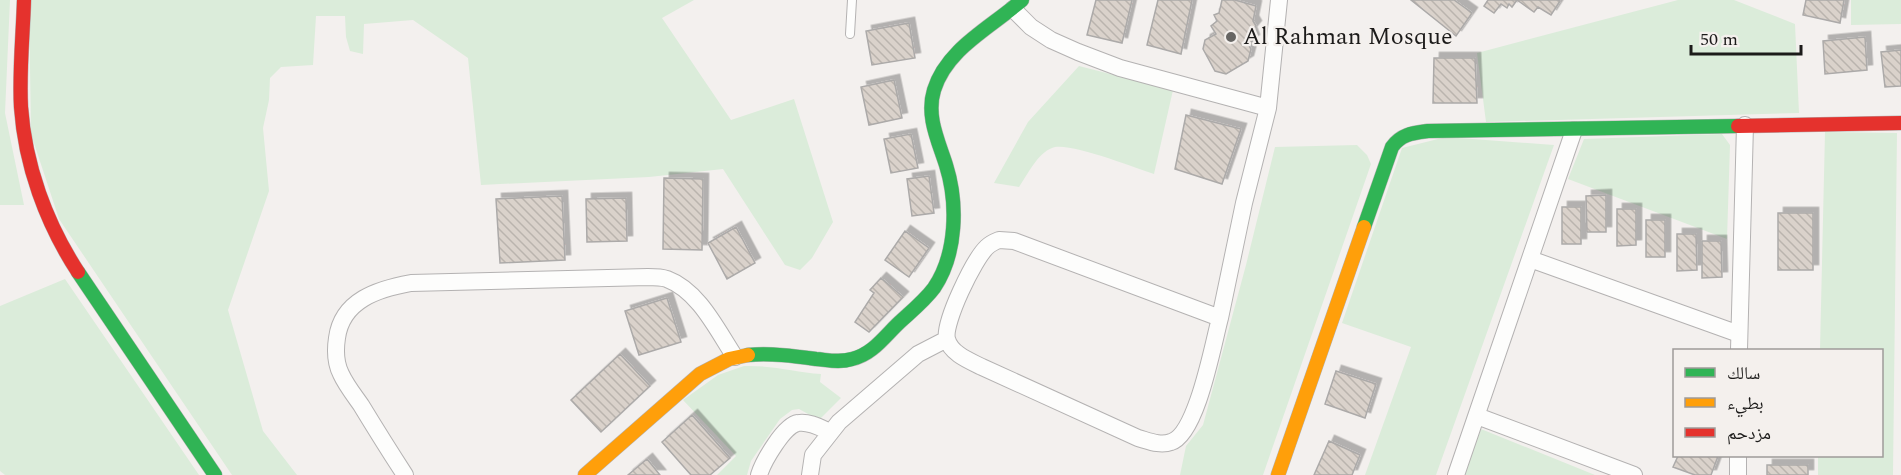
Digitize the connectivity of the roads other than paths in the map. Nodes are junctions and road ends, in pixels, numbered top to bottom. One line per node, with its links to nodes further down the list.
1 (24, 0): 18 (street)
2 (852, 0): 5 (lane)
3 (1279, 0): 6 (street)
4 (1017, 4): 6 (street); 14 (street)
5 (850, 34)
6 (1268, 108): 11 (street)
7 (1901, 123): 8 (street)
8 (1745, 126): 9 (street); 13 (street)
9 (1574, 130): 10 (street); 23 (street)
10 (1530, 258): 13 (street); 15 (street)
11 (1220, 318): 12 (street); 12 (street)
12 (947, 339): 16 (street)
13 (1739, 342)
14 (735, 357): 19 (street); 20 (street)
15 (1477, 416): 24 (street); 25 (street)
16 (830, 432): 21 (street); 22 (street)
17 (1738, 457): 26 (street)
18 (215, 475)
19 (405, 475)
20 (585, 475)
21 (759, 475)
22 (810, 475)
23 (1278, 475)
24 (1456, 475)
25 (1634, 475)
26 (1738, 475)

